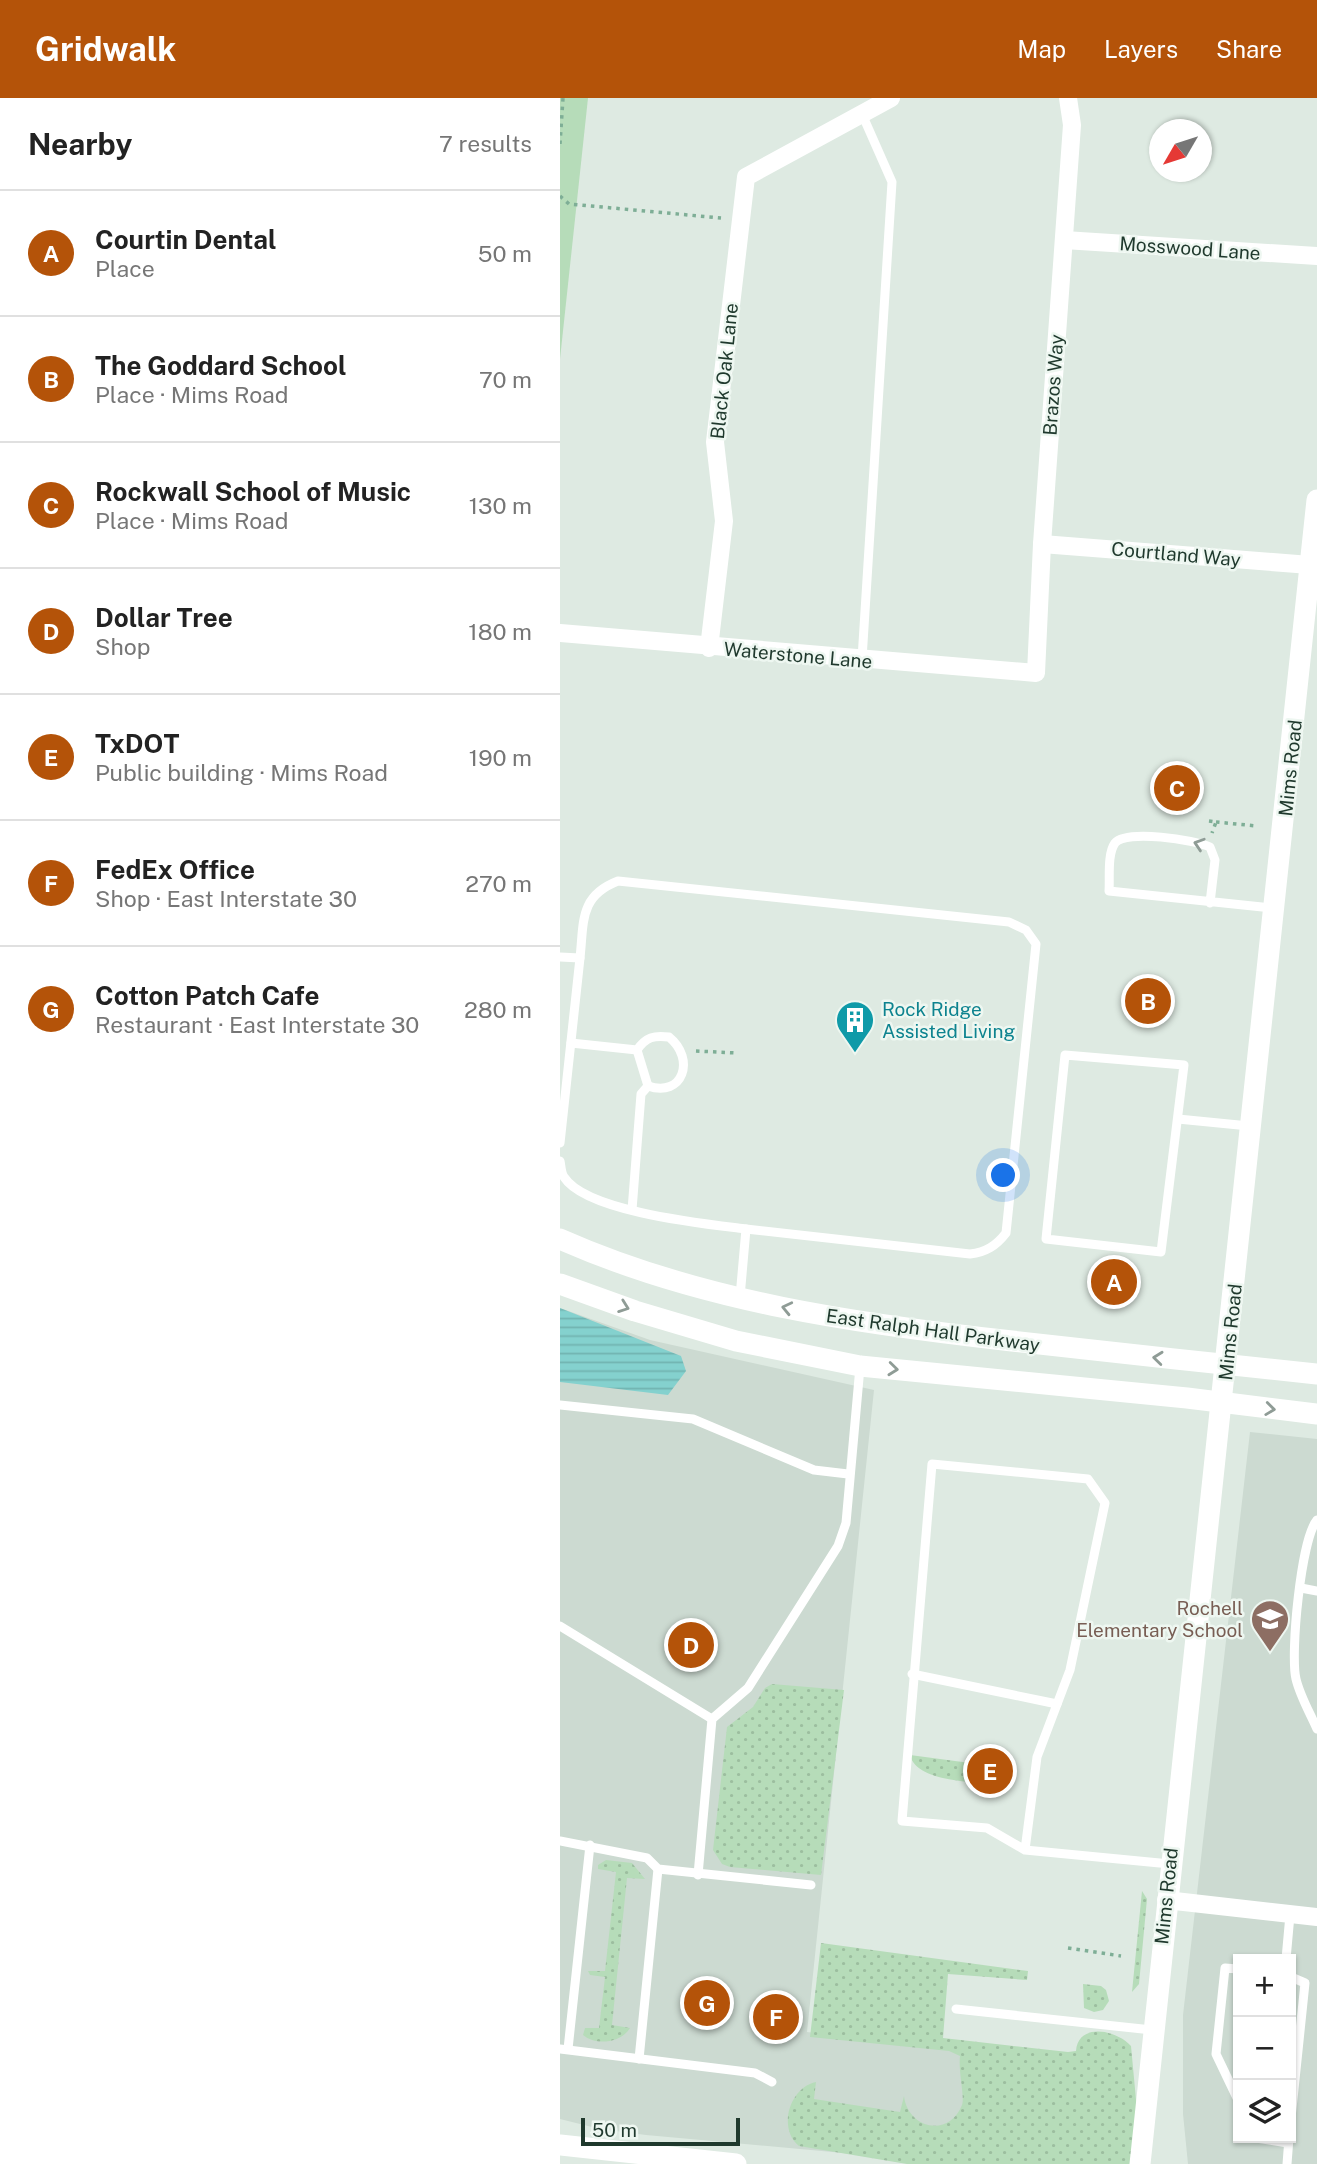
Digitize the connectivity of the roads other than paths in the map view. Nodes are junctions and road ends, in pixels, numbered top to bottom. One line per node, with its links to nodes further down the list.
1 (891, 98): 3 (street)
2 (1068, 98): 4 (street, Brazos Way)
3 (862, 114): 10 (street, Black Oak Lane); 12 (lane)
4 (1063, 240): 5 (street, Mosswood Lane); 7 (street, Brazos Way)
5 (1317, 256)
6 (1317, 500): 8 (main road, Mims Road)
7 (1042, 544): 8 (street, Courtland Way); 13 (street, Brazos Way)
8 (1310, 565): 11 (main road, Mims Road)
9 (560, 633): 10 (street, Waterstone Lane)
10 (709, 648): 12 (street, Waterstone Lane)
11 (1309, 652): 15 (main road, Mims Road)
12 (862, 661): 13 (street, Waterstone Lane)
13 (1036, 673)
14 (1210, 903): 14 (lane, one-way to 14); 15 (lane)
15 (1276, 909): 22 (main road, Mims Road)
16 (560, 957): 17 (lane)
17 (580, 958): 18 (lane); 26 (lane)
18 (571, 1043): 19 (lane); 23 (lane)
19 (637, 1050): 20 (lane); 20 (lane)
20 (648, 1086): 25 (lane)
21 (1178, 1119): 21 (lane); 22 (lane)
22 (1252, 1126): 30 (main road, Mims Road)
23 (560, 1143)
24 (560, 1161): 25 (lane)
25 (632, 1210): 26 (lane)
26 (746, 1229): 29 (lane)
27 (560, 1239): 29 (main road, East Ralph Hall Parkway)
28 (560, 1284): 31 (main road, East Ralph Hall Parkway, one-way to 31)
29 (740, 1297): 30 (main road, East Ralph Hall Parkway, one-way to 29)
30 (1226, 1364): 32 (main road, East Ralph Hall Parkway); 33 (main road, Mims Road)
31 (860, 1366): 33 (main road, East Ralph Hall Parkway, one-way to 33); 36 (lane)
32 (1317, 1374)
33 (1222, 1402): 35 (main road, East Ralph Hall Parkway, one-way to 35); 48 (main road, Mims Road)
34 (560, 1405): 36 (lane)
35 (1317, 1414)
36 (848, 1474): 43 (lane)
37 (1317, 1520): 38 (lane)
38 (1301, 1588): 39 (lane); 44 (lane)
39 (1317, 1591)
40 (560, 1626): 43 (lane)
41 (912, 1674): 42 (lane); 42 (lane); 47 (lane)
42 (1057, 1704): 47 (lane)
43 (712, 1719): 50 (lane)
44 (1317, 1729)
45 (560, 1841): 46 (lane)
46 (590, 1845): 49 (lane); 62 (lane)
47 (1025, 1850): 48 (lane)
48 (1170, 1864): 52 (main road, Mims Road)
49 (658, 1869): 50 (lane); 63 (lane)
50 (698, 1875): 51 (lane)
51 (811, 1885)
52 (1166, 1900): 53 (street); 61 (main road, Mims Road)
53 (1290, 1915): 54 (street); 55 (lane)
54 (1317, 1917)
55 (1286, 1954)
56 (1233, 1969): 66 (lane)
57 (1296, 1979): 58 (lane)
58 (1305, 1983): 59 (lane); 64 (lane)
59 (1317, 1984)
60 (957, 2008): 61 (lane)
61 (1152, 2030): 70 (main road, Mims Road)
62 (564, 2049): 63 (lane)
63 (639, 2059): 65 (lane)
64 (1295, 2080)
65 (772, 2082)
66 (1233, 2090)
67 (1288, 2143): 71 (lane)
68 (560, 2145): 69 (main road)
69 (736, 2164)
70 (1140, 2164)
71 (1286, 2164)

